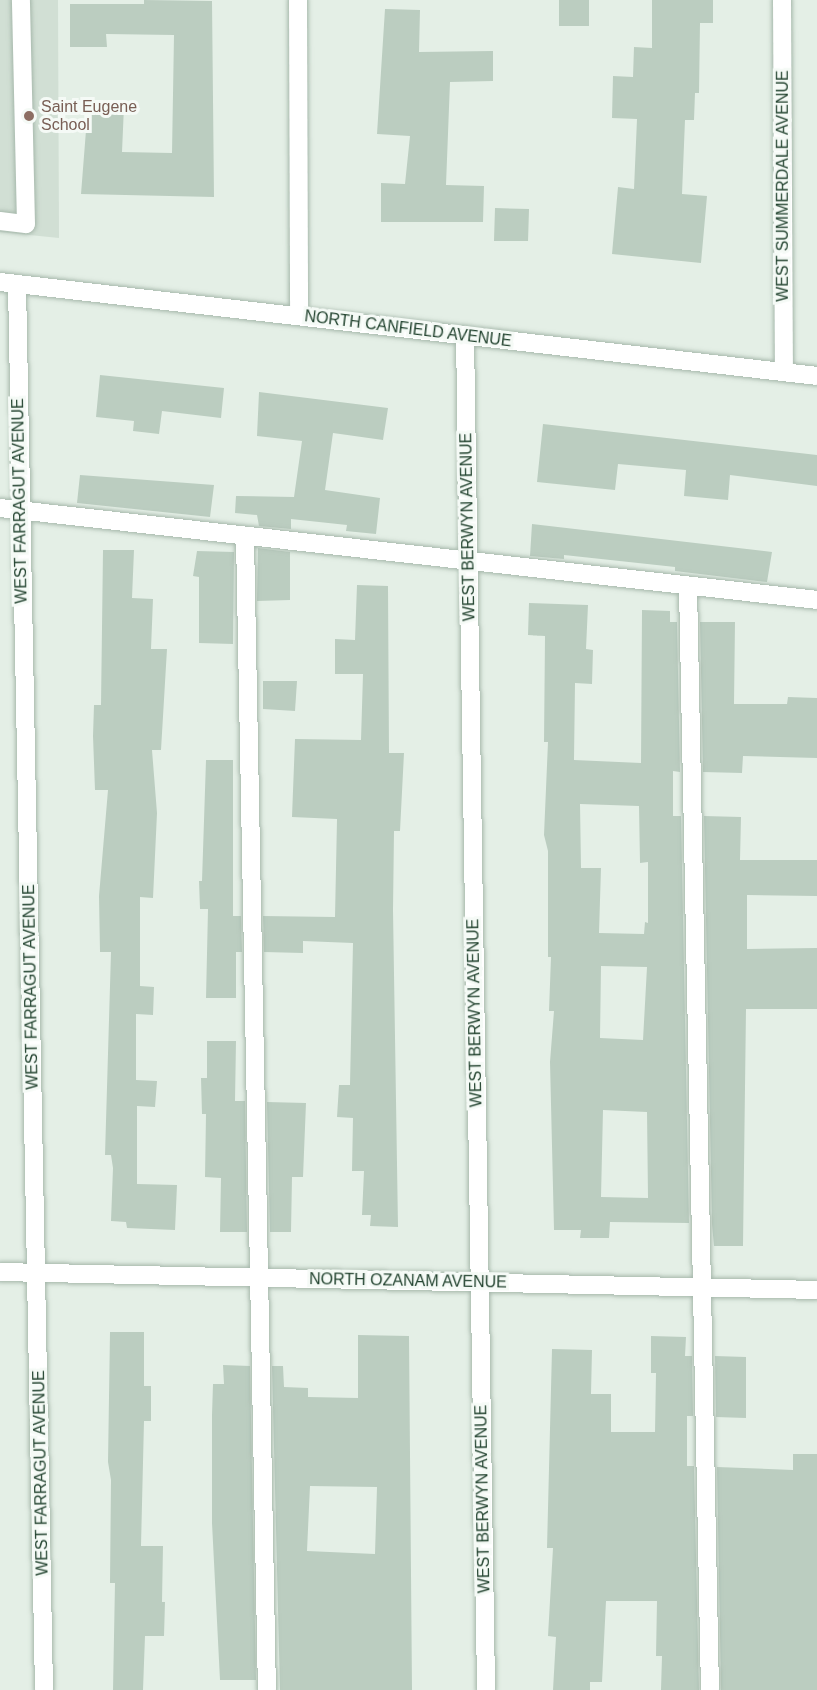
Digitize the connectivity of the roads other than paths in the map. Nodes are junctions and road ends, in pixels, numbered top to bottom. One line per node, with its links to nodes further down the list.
1 (21, 0): 4 (street)
2 (298, 0): 6 (street)
3 (782, 0): 8 (street, WEST SUMMERDALE AVENUE)
4 (0, 221)
5 (9, 283): 6 (street, NORTH CANFIELD AVENUE); 11 (street, WEST FARRAGUT AVENUE)
6 (299, 316): 7 (street, NORTH CANFIELD AVENUE)
7 (465, 335): 8 (street, NORTH CANFIELD AVENUE); 13 (street, WEST BERWYN AVENUE)
8 (784, 372): 9 (street, NORTH CANFIELD AVENUE)
9 (817, 376)
10 (0, 508): 11 (street)
11 (19, 510): 12 (street); 17 (street, WEST FARRAGUT AVENUE)
12 (245, 537): 13 (street); 18 (street)
13 (468, 563): 14 (street); 19 (street, WEST BERWYN AVENUE)
14 (687, 586): 15 (street); 20 (street)
15 (817, 600)
16 (0, 1272): 17 (street, NORTH OZANAM AVENUE)
17 (37, 1273): 18 (street, NORTH OZANAM AVENUE); 22 (street, WEST FARRAGUT AVENUE)
18 (260, 1278): 19 (street, NORTH OZANAM AVENUE); 23 (street)
19 (480, 1283): 20 (street, NORTH OZANAM AVENUE); 24 (street, WEST BERWYN AVENUE)
20 (702, 1288): 21 (street, NORTH OZANAM AVENUE); 25 (street)
21 (817, 1290)
22 (44, 1690)
23 (267, 1690)
24 (486, 1690)
25 (710, 1690)

